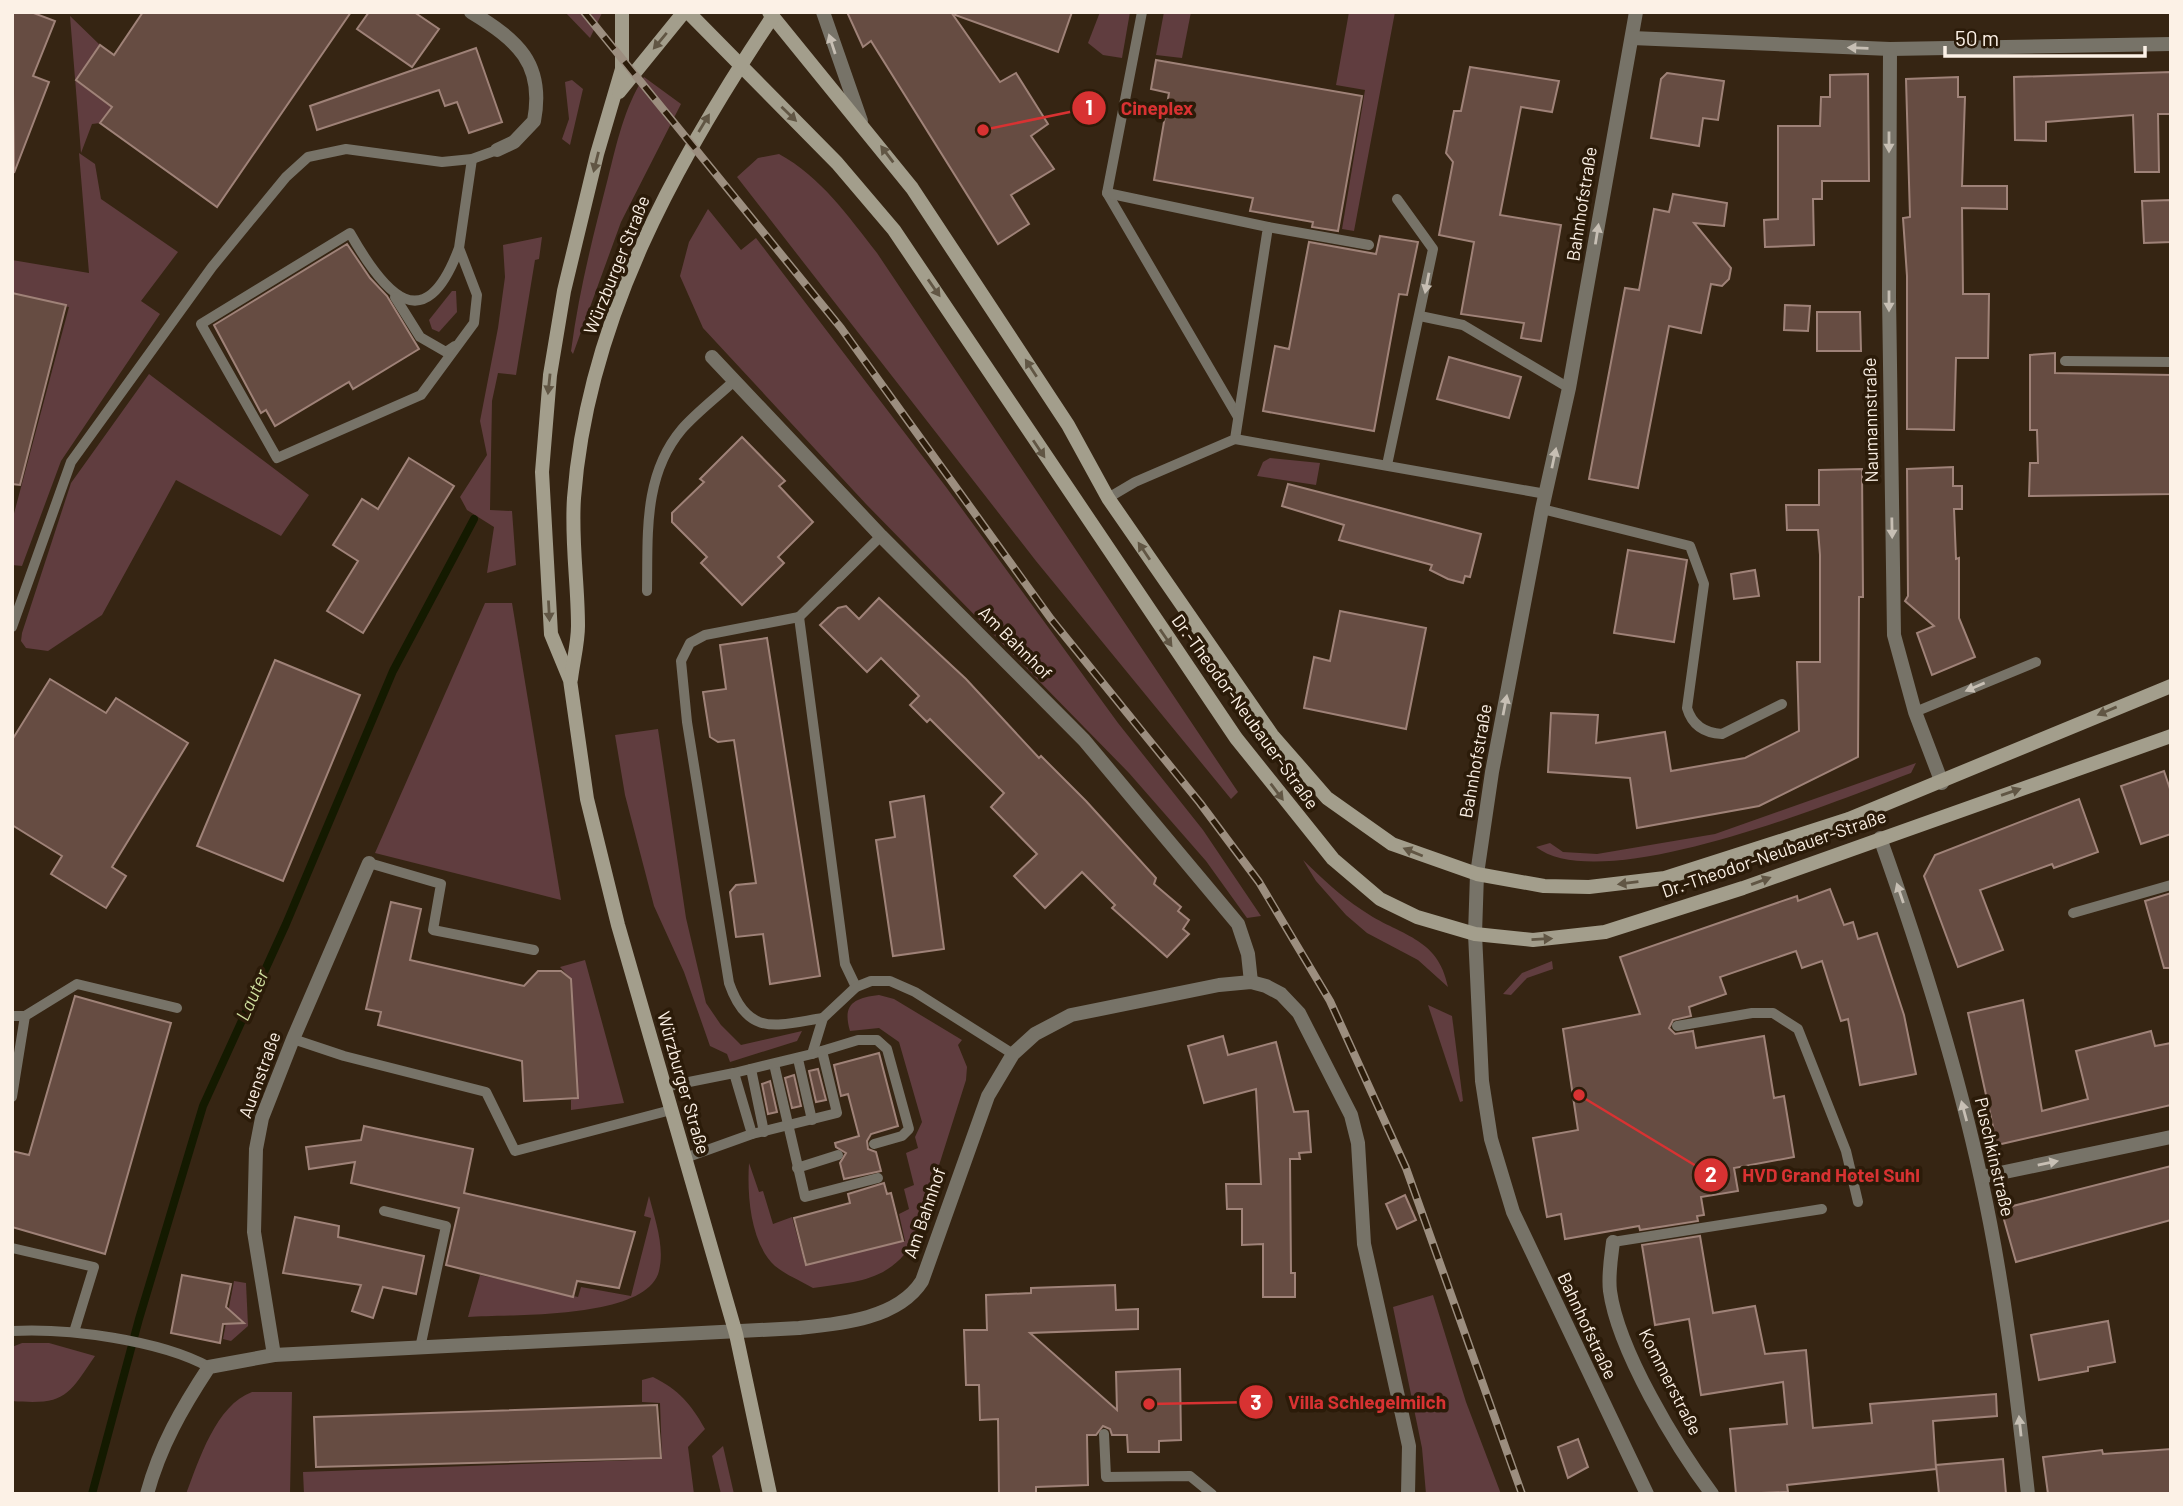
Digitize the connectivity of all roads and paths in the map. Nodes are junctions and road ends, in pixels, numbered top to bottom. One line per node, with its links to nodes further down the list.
1 (471, 12): 14 (street)
2 (622, 12): 12 (main road, Würzburger Straße)
3 (686, 12): 11 (main road, Dr.-Theodor-Neubauer-Straße); 12 (main road, Dr.-Theodor-Neubauer-Straße, one-way to 12)
4 (823, 12): 13 (street, one-way to 4)
5 (1142, 12): 16 (lane)
6 (1636, 12): 8 (street, Bahnhofstraße)
7 (773, 14): 11 (main road, Würzburger Straße); 13 (main road)
8 (1632, 38): 10 (street, one-way to 8); 28 (street, Bahnhofstraße, one-way to 8)
9 (2171, 44): 10 (street)
10 (1890, 49): 45 (street, Naumannstraße, one-way to 45)
11 (740, 66): 42 (main road, Würzburger Straße, one-way to 11); 53 (main road, Dr.-Theodor-Neubauer-Straße, one-way to 53)
12 (615, 96): 42 (main road, Würzburger Straße, one-way to 42)
13 (861, 121): 33 (main road, Dr.-Theodor-Neubauer-Straße, one-way to 13)
14 (497, 150): 15 (lane)
15 (472, 159): 20 (lane); 38 (lane)
16 (1107, 193): 18 (lane); 29 (lane)
17 (1397, 199): 22 (lane, one-way to 22)
18 (1268, 227): 19 (lane); 29 (lane)
19 (1369, 245)
20 (459, 248): 21 (lane); 23 (lane)
21 (393, 295): 23 (lane); 23 (lane)
22 (1420, 316): 28 (lane); 31 (lane)
23 (459, 344)
24 (712, 357): 27 (street, Am Bahnhof)
25 (2065, 361): 26 (lane)
26 (2171, 362)
27 (734, 381): 35 (street, Am Bahnhof); 37 (lane)
28 (1569, 388): 32 (street, Bahnhofstraße, one-way to 28)
29 (1238, 417): 30 (lane)
30 (1235, 439): 31 (lane); 33 (lane)
31 (1387, 465): 32 (lane)
32 (1546, 494): 34 (street, Bahnhofstraße)
33 (1108, 498): 50 (main road, Dr.-Theodor-Neubauer-Straße, one-way to 33)
34 (1542, 509): 44 (lane); 50 (street, Bahnhofstraße, one-way to 34)
35 (881, 536): 39 (lane); 55 (street, Am Bahnhof)
36 (12, 585): 38 (lane)
37 (647, 591)
38 (24, 592): 40 (lane)
39 (799, 617): 56 (lane); 60 (lane)
40 (12, 627)
41 (2036, 662): 45 (lane, one-way to 45)
42 (570, 680): 69 (main road, Würzburger Straße)
43 (2171, 686): 47 (main road, Dr.-Theodor-Neubauer-Straße, one-way to 47)
44 (1782, 704)
45 (1915, 712): 47 (street, Naumannstraße)
46 (2171, 736): 48 (main road, Dr.-Theodor-Neubauer-Straße, one-way to 46)
47 (1942, 783): 50 (main road, Dr.-Theodor-Neubauer-Straße, one-way to 50)
48 (1880, 838): 53 (main road, Dr.-Theodor-Neubauer-Straße, one-way to 48); 81 (street, Puschkinstraße, one-way to 48)
49 (369, 863): 54 (lane); 62 (street, Auenstraße)
50 (1477, 874): 53 (street, Bahnhofstraße)
51 (2171, 885): 52 (lane)
52 (2073, 913)
53 (1475, 934): 99 (street, Bahnhofstraße)
54 (534, 950)
55 (1251, 982): 64 (street, Am Bahnhof); 98 (street, Am Bahnhof)
56 (856, 987): 60 (lane); 64 (lane)
57 (177, 1008): 59 (lane)
58 (12, 1016): 59 (lane)
59 (25, 1016): 70 (lane)
60 (823, 1018): 63 (lane)
61 (1677, 1026): 83 (lane)
62 (293, 1039): 71 (lane); 92 (street, Auenstraße)
63 (817, 1053): 65 (lane); 72 (lane); 77 (lane)
64 (1013, 1054): 90 (street, Am Bahnhof)
65 (798, 1059): 66 (lane); 72 (lane)
66 (774, 1064): 67 (lane); 73 (lane)
67 (751, 1069): 68 (lane); 74 (lane)
68 (734, 1073): 69 (lane); 75 (lane)
69 (664, 1087): 71 (main road, Würzburger Straße)
70 (12, 1097)
71 (671, 1110): 79 (main road, Würzburger Straße)
72 (812, 1120): 73 (lane)
73 (787, 1126): 74 (lane); 80 (lane)
74 (764, 1132): 75 (lane)
75 (752, 1134): 79 (lane)
76 (2171, 1137): 81 (street, one-way to 76)
77 (874, 1144)
78 (838, 1155): 80 (lane)
79 (685, 1157): 90 (main road, Würzburger Straße)
80 (797, 1168): 82 (lane)
81 (1981, 1177): 101 (street, Puschkinstraße, one-way to 81)
82 (878, 1178)
83 (1858, 1202)
84 (1822, 1209): 86 (lane, Kommerstraße)
85 (384, 1212): 91 (lane)
86 (1613, 1242): 100 (street, Kommerstraße)
87 (12, 1248): 89 (lane)
88 (12, 1331): 89 (lane)
89 (74, 1332): 93 (lane)
90 (736, 1334): 91 (street); 96 (main road, Würzburger Straße)
91 (420, 1348): 92 (street)
92 (274, 1355): 93 (street)
93 (209, 1367): 95 (street)
94 (1104, 1434): 97 (lane)
95 (148, 1494)
96 (770, 1494)
97 (1212, 1494)
98 (1408, 1494)
99 (1647, 1494)
100 (1712, 1494)
101 (2028, 1494)

